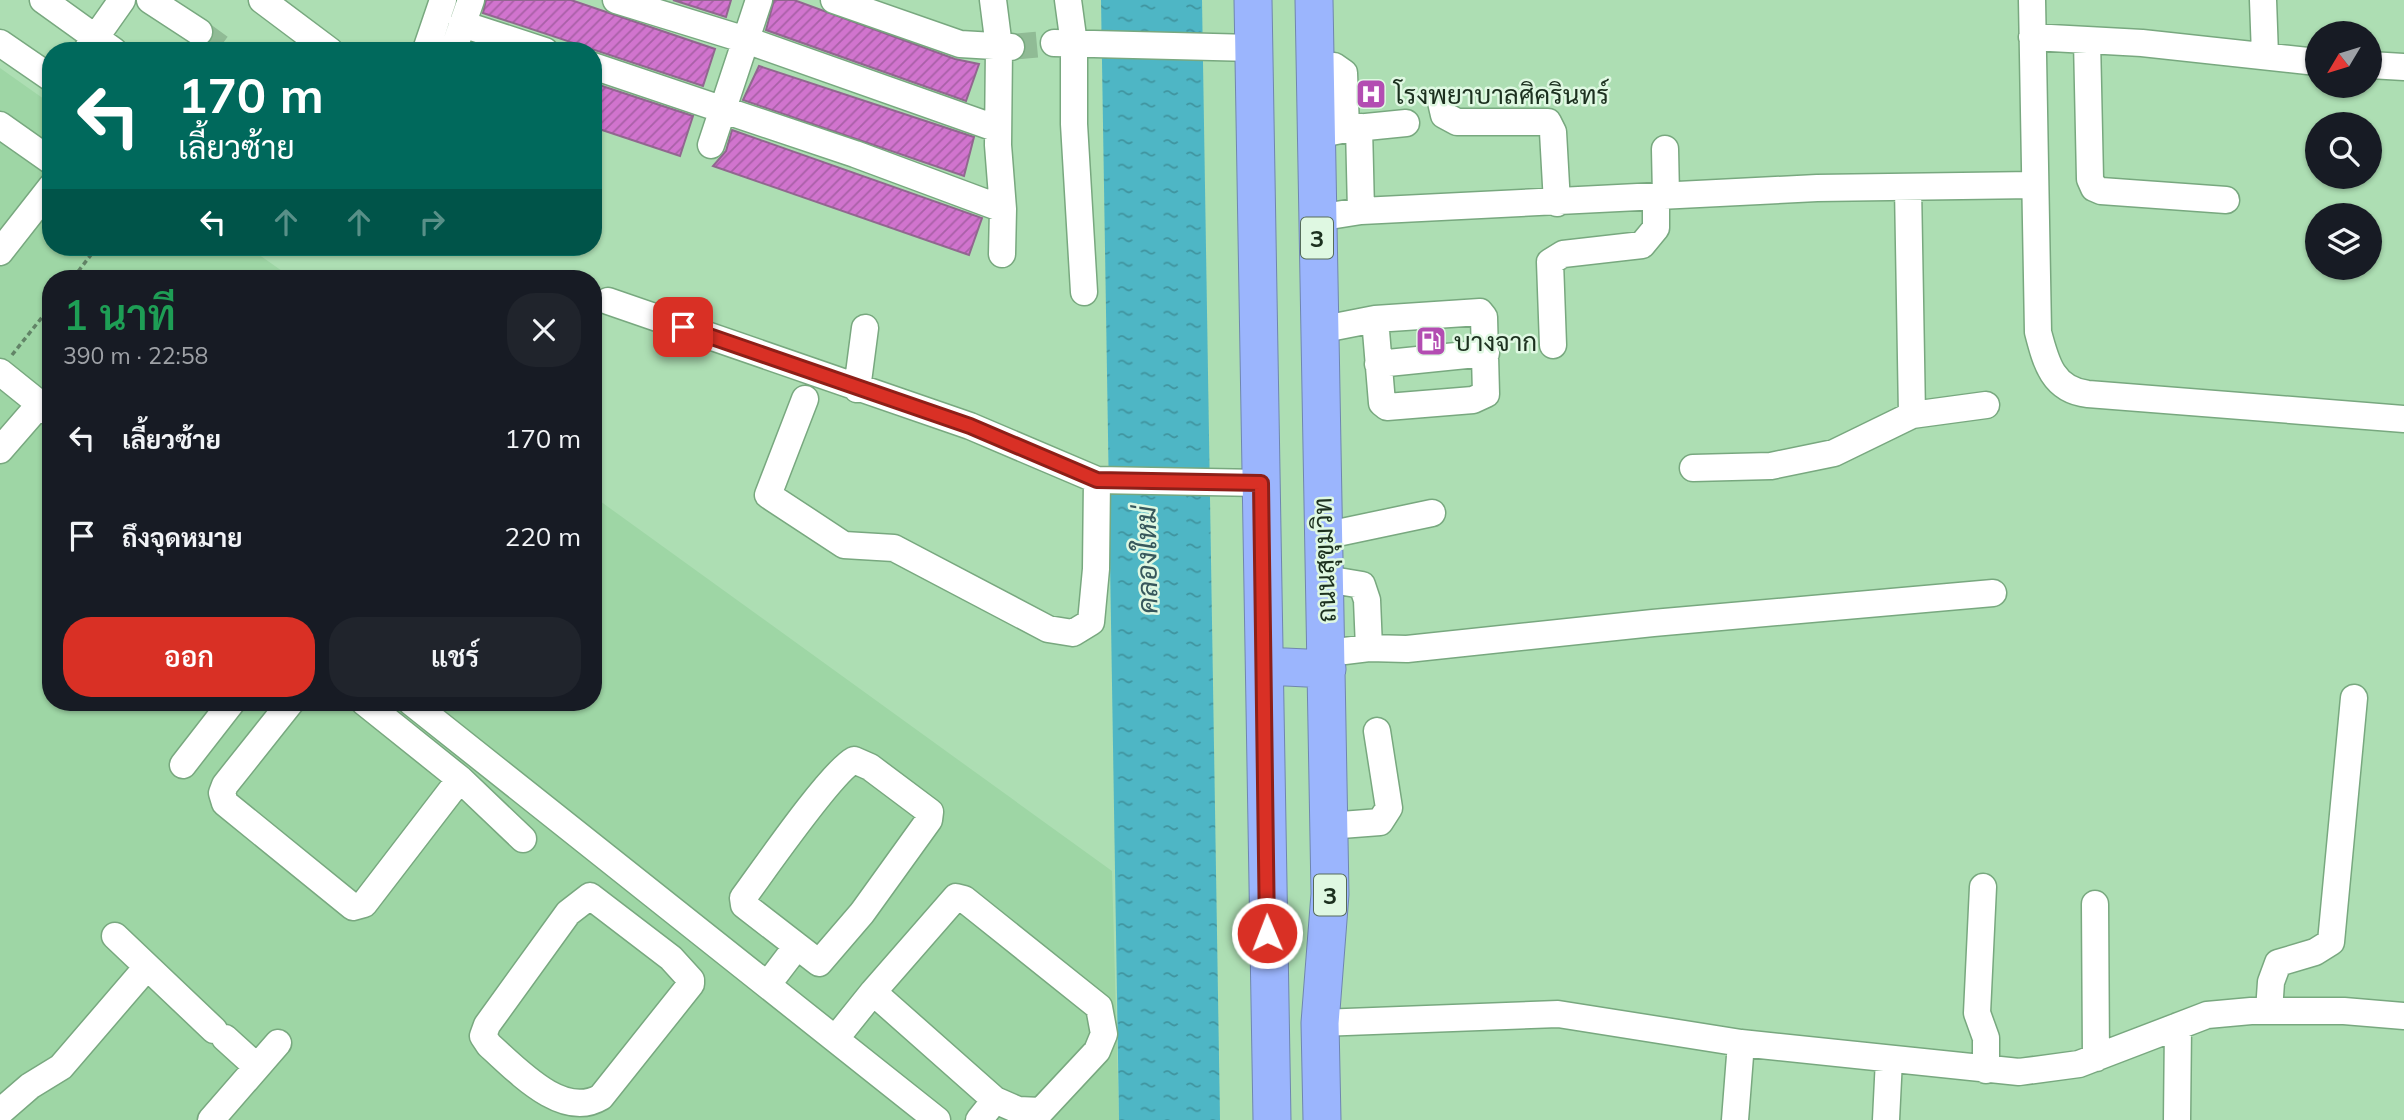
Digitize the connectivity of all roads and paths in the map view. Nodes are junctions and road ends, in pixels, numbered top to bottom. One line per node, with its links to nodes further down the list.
1 (43, 0): 20 (street)
2 (122, 0): 21 (street)
3 (150, 0): 16 (street)
4 (262, 0): 22 (street)
5 (443, 0): 23 (street)
6 (616, 0): 18 (street)
7 (759, 0): 18 (street)
8 (834, 0): 28 (street)
9 (993, 0): 28 (street)
10 (1068, 0): 27 (street)
11 (1252, 0): 29 (highway)
12 (1314, 0): 41 (highway, ถนนสุขุมวิท / 3)
13 (2032, 0): 17 (street)
14 (2263, 0): 30 (street)
15 (467, 12): 24 (street); 25 (street)
16 (199, 32)
17 (2032, 37): 19 (street); 45 (street)
18 (746, 40): 37 (street); 40 (street)
19 (2087, 40): 30 (street); 49 (street)
20 (94, 42)
21 (101, 42)
22 (318, 42)
23 (429, 42)
24 (456, 42)
25 (527, 42)
26 (0, 43): 35 (street)
27 (1074, 44): 29 (street); 58 (street)
28 (1005, 47): 40 (street)
29 (1238, 49): 78 (highway)
30 (2265, 55): 31 (street)
31 (2305, 60)
32 (2382, 66): 33 (street)
33 (2404, 67)
34 (602, 69): 37 (street)
35 (42, 72)
36 (1441, 102): 50 (street)
37 (724, 109): 42 (street); 51 (street)
38 (1406, 123): 41 (street)
39 (0, 124): 44 (street)
40 (998, 129): 51 (street)
41 (1340, 130): 52 (street); 53 (highway, ถนนสุขุมวิท / 3)
42 (711, 145)
43 (1665, 149): 47 (street)
44 (42, 154)
45 (2035, 186): 46 (street); 74 (street)
46 (1908, 187): 47 (street); 73 (street)
47 (1661, 197): 50 (street); 64 (street)
48 (42, 198): 54 (street)
49 (2226, 200)
50 (1557, 203): 52 (street)
51 (1003, 209): 55 (street)
52 (1361, 211): 53 (street)
53 (1317, 218): 63 (highway, ถนนสุขุมวิท / 3)
54 (0, 252)
55 (1002, 254)
56 (90, 256): 57 (path)
57 (79, 270)
58 (1084, 292)
59 (608, 301): 68 (street)
60 (42, 317): 67 (path)
61 (1374, 319): 63 (street); 65 (street); 66 (street)
62 (865, 328): 68 (street)
63 (1319, 330): 80 (highway, ถนนสุขุมวิท / 3)
64 (1553, 345)
65 (1486, 353): 66 (street); 66 (street)
66 (1378, 364)
67 (4, 366): 70 (street)
68 (857, 389): 77 (street)
69 (805, 399): 77 (street)
70 (42, 405)
71 (1986, 405): 73 (street)
72 (42, 411): 75 (street)
73 (1912, 415): 76 (street)
74 (2404, 419)
75 (0, 450)
76 (1693, 468)
77 (1100, 480): 78 (street)
78 (1261, 483): 85 (highway)
79 (1432, 513): 80 (street)
80 (1323, 536): 81 (highway, ถนนสุขุมวิท / 3)
81 (1324, 588): 83 (street); 84 (highway, ถนนสุขุมวิท / 3)
82 (1993, 593): 83 (street)
83 (1369, 648): 84 (street)
84 (1327, 661): 85 (highway); 95 (highway, ถนนสุขุมวิท / 3)
85 (1265, 666): 120 (highway)
86 (2354, 698): 105 (street)
87 (225, 711): 92 (street)
88 (284, 711): 93 (street)
89 (375, 711): 93 (street)
90 (422, 711): 94 (street)
91 (1377, 731): 95 (street)
92 (183, 765)
93 (460, 779): 94 (street)
94 (529, 796): 98 (street)
95 (1328, 826): 107 (highway, ถนนสุขุมวิท / 3)
96 (1983, 887): 115 (street)
97 (2095, 904): 112 (street)
98 (697, 929): 101 (street); 103 (street)
99 (115, 936): 102 (street)
100 (797, 946): 100 (street); 103 (street)
101 (671, 958): 101 (street)
102 (147, 967): 114 (street); 117 (street)
103 (768, 984): 109 (street)
104 (873, 992): 109 (street); 116 (street); 116 (street)
105 (2269, 1011): 106 (street); 108 (street)
106 (2404, 1016)
107 (1321, 1023): 111 (street); 121 (highway, ถนนสุขุมวิท / 3)
108 (2178, 1027): 112 (street); 124 (street)
109 (836, 1038): 119 (street)
110 (278, 1043): 114 (street)
111 (1741, 1043): 113 (street); 122 (street)
112 (2096, 1058): 115 (street)
113 (1889, 1059): 115 (street); 123 (street)
114 (257, 1067): 118 (street)
115 (1986, 1070)
116 (987, 1110)
117 (0, 1112)
118 (211, 1120)
119 (937, 1120)
120 (1272, 1120)
121 (1322, 1120)
122 (1734, 1120)
123 (1886, 1120)
124 (2177, 1120)

